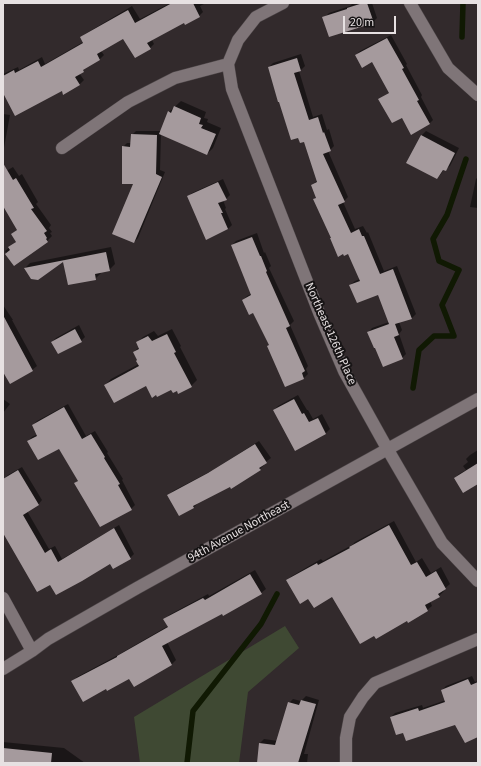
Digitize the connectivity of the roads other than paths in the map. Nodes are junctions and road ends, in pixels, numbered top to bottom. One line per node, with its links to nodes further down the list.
1 (283, 3): 3 (street)
2 (410, 3): 4 (street)
3 (228, 64): 5 (street); 7 (street, Northeast 126th Place)
4 (478, 95)
5 (62, 148)
6 (478, 399): 7 (street, 94th Avenue Northeast)
7 (388, 450): 8 (street, Northeast 126th Place); 11 (street, 94th Avenue Northeast)
8 (478, 580)
9 (3, 598): 11 (street)
10 (478, 639): 13 (street)
11 (32, 651): 12 (street, 94th Avenue Northeast)
12 (3, 669)
13 (346, 763)

